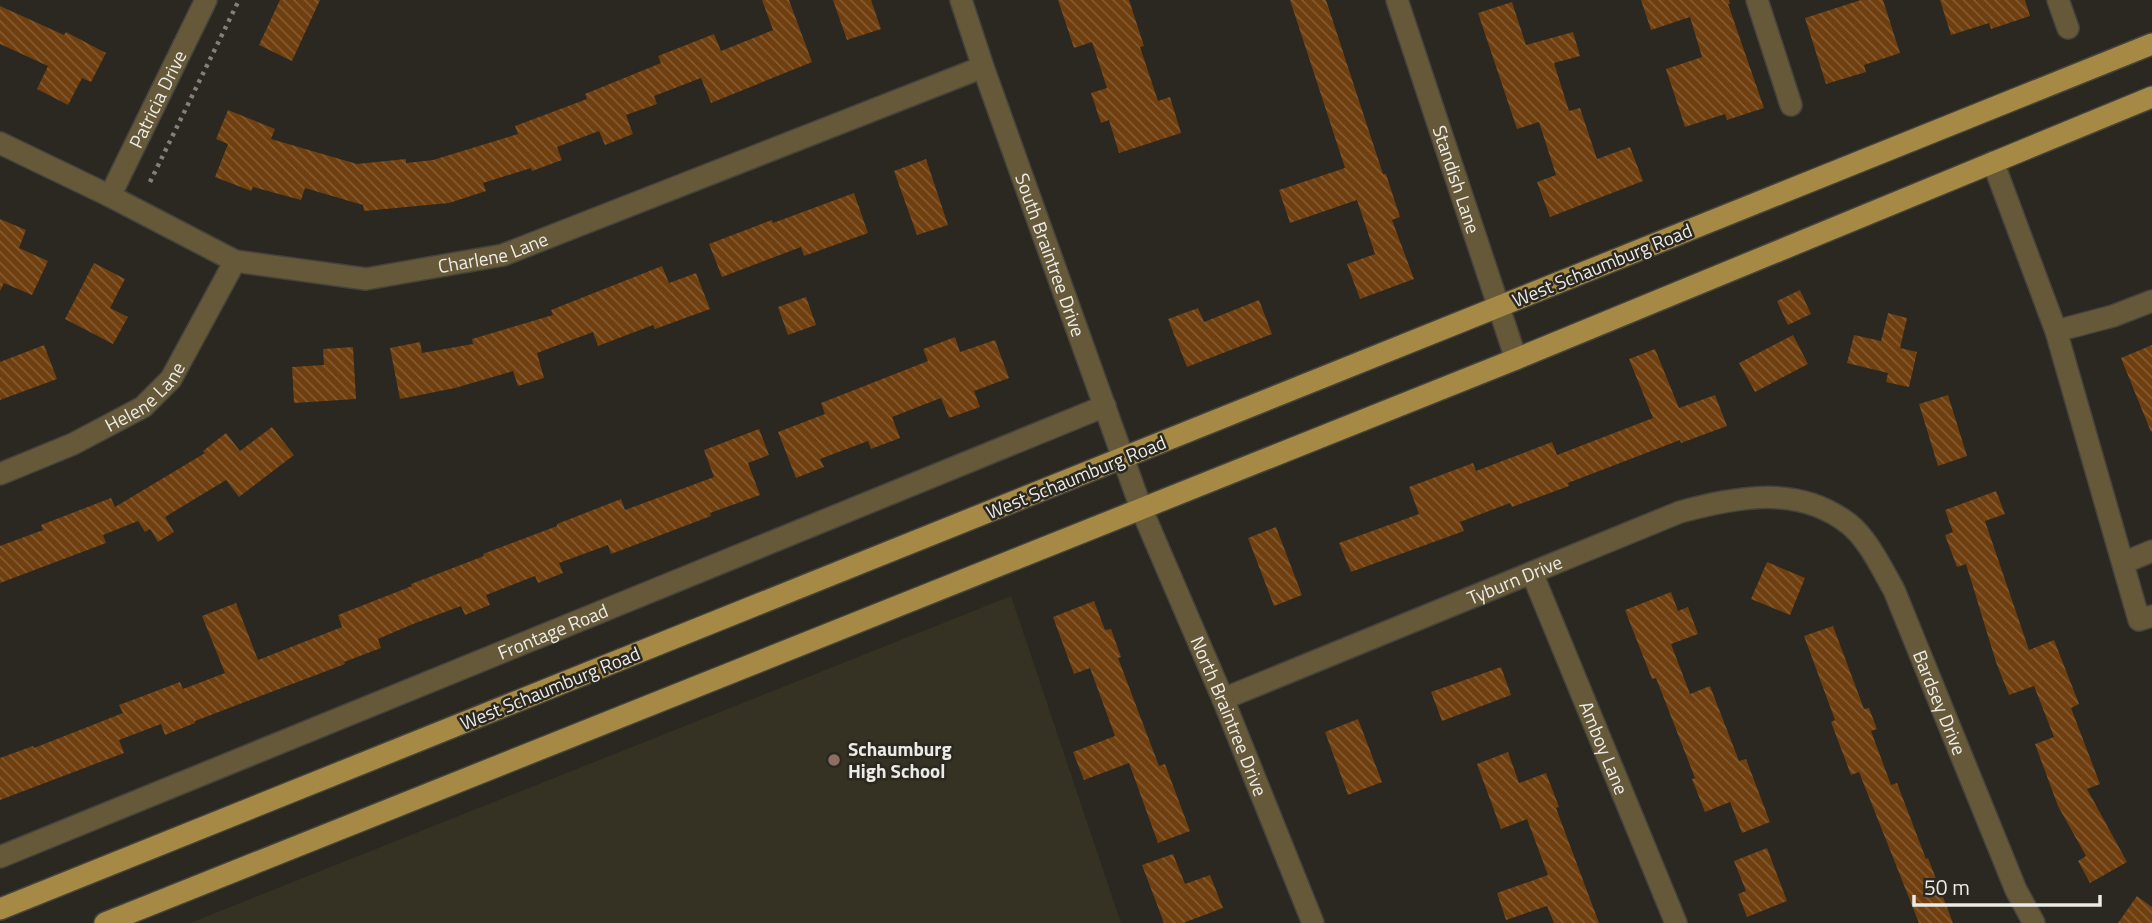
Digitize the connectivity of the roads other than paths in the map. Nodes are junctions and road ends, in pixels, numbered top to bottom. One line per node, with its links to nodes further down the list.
1 (206, 0): 13 (street, Patricia Drive)
2 (961, 0): 8 (street, South Braintree Drive)
3 (1397, 0): 16 (street, Standish Lane)
4 (1757, 0): 10 (street)
5 (2059, 0): 6 (street)
6 (2068, 28)
7 (2152, 44): 16 (main road, West Schaumburg Road)
8 (983, 67): 14 (street, Charlene Lane); 19 (street, South Braintree Drive)
9 (2152, 97): 12 (main road)
10 (1791, 105)
11 (0, 143): 13 (street, Charlene Lane)
12 (1993, 162): 17 (street); 18 (main road)
13 (110, 196): 14 (street, Charlene Lane)
14 (235, 261): 21 (street, Helene Lane)
15 (2152, 301): 17 (street)
16 (1500, 306): 18 (street, Standish Lane); 20 (main road, West Schaumburg Road)
17 (2056, 331): 25 (street)
18 (1516, 359): 23 (main road)
19 (1105, 407): 20 (street, South Braintree Drive); 29 (street, Frontage Road)
20 (1123, 458): 23 (street, South Braintree Drive); 30 (main road, West Schaumburg Road)
21 (0, 474)
22 (1815, 503): 26 (street, Tyburn Drive); 34 (street, Bardsey Drive)
23 (1141, 508): 28 (street, North Braintree Drive); 31 (main road)
24 (2152, 551): 25 (street)
25 (2123, 563): 27 (street)
26 (1532, 573): 28 (street, Tyburn Drive); 33 (street, Amboy Lane)
27 (2152, 615)
28 (1223, 699): 32 (street, North Braintree Drive)
29 (0, 857)
30 (0, 909)
31 (105, 923)
32 (1313, 923)
33 (1676, 923)
34 (2034, 923)

